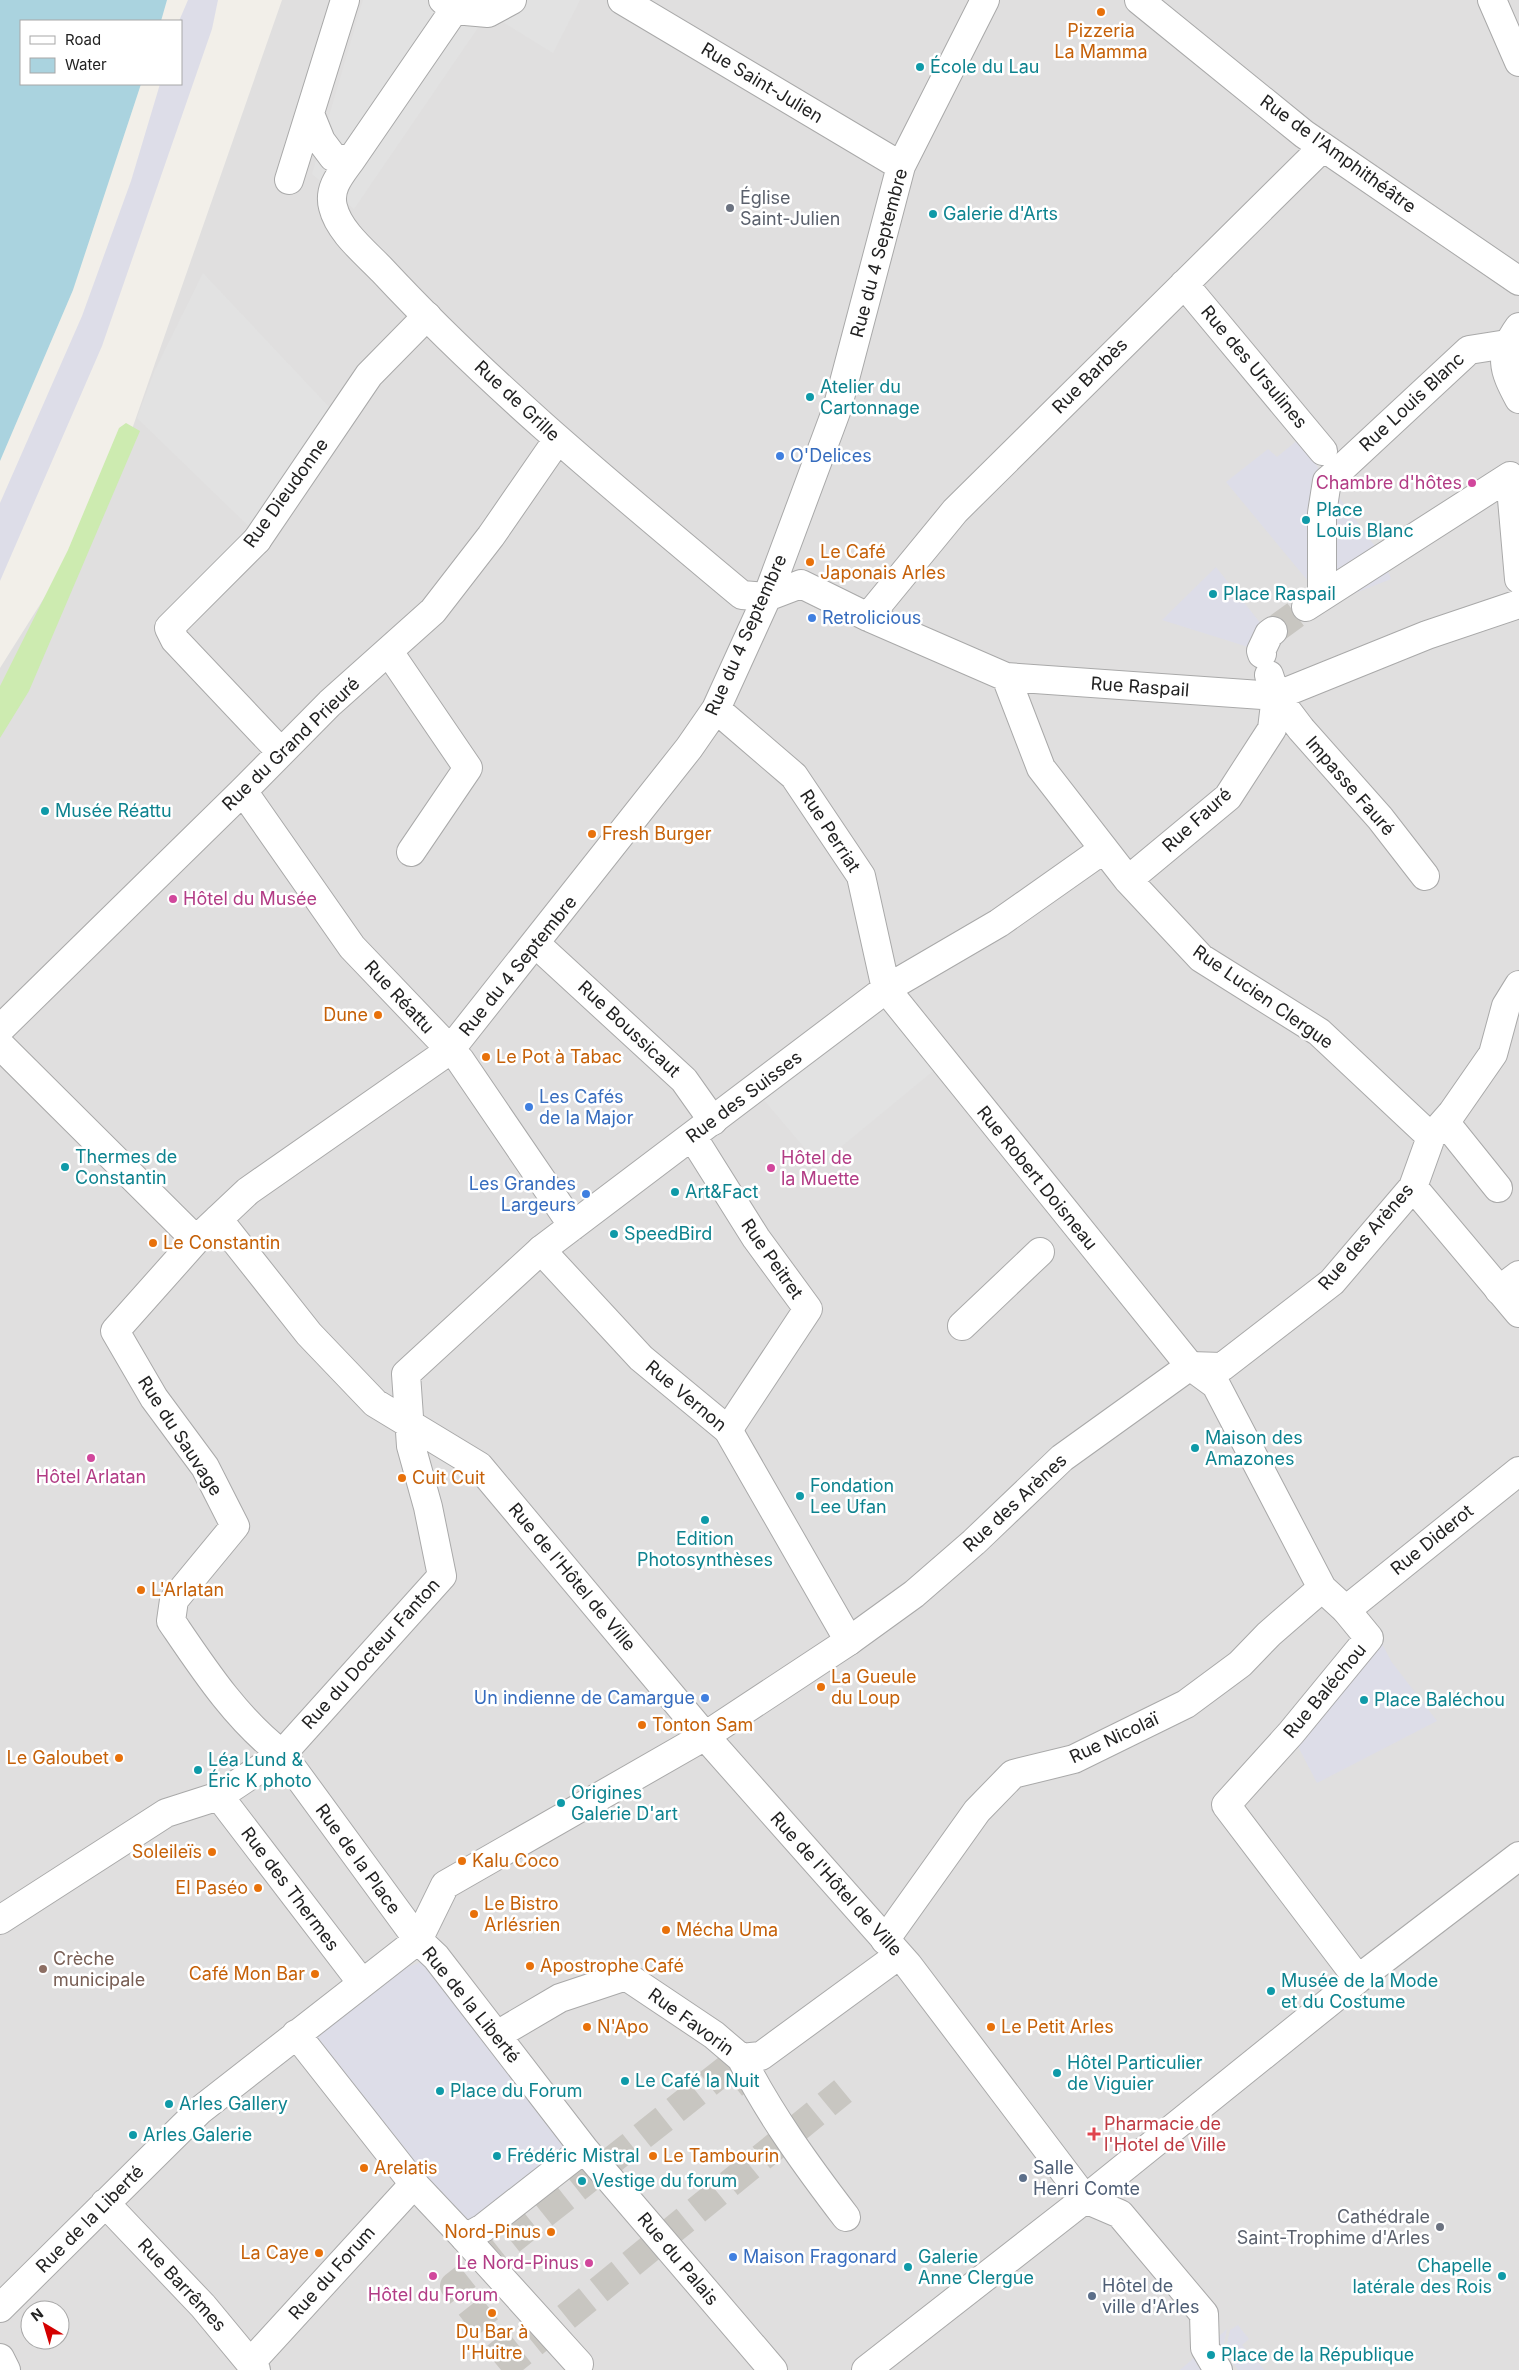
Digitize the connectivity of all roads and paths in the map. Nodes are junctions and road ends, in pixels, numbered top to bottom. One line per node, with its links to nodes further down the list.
1 (345, 0): 9 (street)
2 (512, 0): 7 (street)
3 (622, 0): 12 (street, Rue Saint-Julien)
4 (985, 0): 12 (street, Rue du 4 Septembre)
5 (1139, 0): 10 (street, Rue de l'Amphithéâtre)
6 (1492, 0): 8 (street)
7 (448, 5): 11 (street, Rue de Grille)
8 (1519, 62)
9 (310, 114): 11 (street); 13 (street)
10 (1323, 147): 14 (street, Rue de l'Amphithéâtre); 15 (street, Rue Barbès)
11 (352, 160): 16 (street, Rue de Grille)
12 (901, 166): 22 (street, Rue du 4 Septembre)
13 (289, 180)
14 (1519, 281)
15 (1184, 284): 20 (street, Rue des Ursulines); 24 (street, Rue Barbès)
16 (426, 316): 19 (street, Rue de Grille); 29 (street, Rue Dieudonne)
17 (1513, 335): 18 (street); 20 (street, Rue Louis Blanc)
18 (1519, 399)
19 (558, 439): 22 (street, Rue de Grille); 25 (street, Rue du Grand Prieuré)
20 (1331, 467): 21 (street)
21 (1519, 579)
22 (767, 597): 24 (street, Rue Raspail); 28 (street, Rue du 4 Septembre)
23 (1519, 604): 26 (street, Rue Raspail)
24 (868, 616): 27 (street, Rue Raspail)
25 (389, 652): 29 (street, Rue du Grand Prieuré); 32 (street)
26 (1270, 658): 27 (street, Rue Raspail); 33 (street, Impasse Fauré); 34 (street, Rue Fauré)
27 (1006, 677): 31 (street, Rue Lucien Clergue)
28 (716, 708): 35 (street, Rue du 4 Septembre); 36 (street, Rue Perriat)
29 (280, 751): 30 (street, Rue du Grand Prieuré)
30 (243, 791): 38 (street, Rue du Grand Prieuré); 40 (street, Rue Réattu)
31 (1104, 850): 34 (street, Rue Lucien Clergue); 36 (street, Rue des Suisses)
32 (411, 852)
33 (1425, 876)
34 (1128, 880): 42 (street, Rue Lucien Clergue)
35 (536, 944): 40 (street, Rue du 4 Septembre); 41 (street, Rue Boussicaut)
36 (886, 989): 41 (street, Rue des Suisses); 53 (street, Rue Robert Doisneau)
37 (1515, 1004): 42 (street, Rue des Arènes)
38 (0, 1030)
39 (0, 1045): 47 (street)
40 (450, 1050): 45 (street, Rue du 4 Septembre); 46 (street, Rue Réattu)
41 (703, 1128): 46 (street, Rue des Suisses); 56 (street, Rue Peitret)
42 (1438, 1130): 43 (street, Rue des Arènes); 44 (street, Rue Lucien Clergue)
43 (1413, 1187): 50 (street); 53 (street, Rue des Arènes)
44 (1498, 1188)
45 (218, 1219): 47 (street, Rue du 4 Septembre); 55 (street, Rue de l'Hôtel de Ville)
46 (573, 1226): 48 (street, Rue des Suisses)
47 (196, 1240): 62 (street, Rue du Sauvage)
48 (541, 1250): 54 (street, Rue des Suisses); 56 (street, Rue Vernon)
49 (1040, 1252): 52 (street)
50 (1509, 1283): 51 (street)
51 (1519, 1313)
52 (962, 1326)
53 (1190, 1366): 58 (street, Rue Baléchou); 60 (street, Rue des Arènes)
54 (406, 1374): 55 (street, Rue du Docteur Fanton)
55 (409, 1425): 61 (street, Rue de l'Hôtel de Ville); 62 (street, Rue du Docteur Fanton)
56 (728, 1430): 60 (street, Rue Vernon)
57 (1519, 1471): 59 (street, Rue Diderot)
58 (1322, 1588): 59 (street, Rue Baléchou); 67 (street, Rue Nicolaï)
59 (1346, 1610): 68 (street, Rue Baléchou)
60 (849, 1641): 61 (street, Rue des Arènes)
61 (705, 1736): 66 (street, Rue des Arènes); 67 (street, Rue de l'Hôtel de Ville)
62 (282, 1754): 63 (street, Rue du Docteur Fanton); 66 (street, Rue de la Place)
63 (219, 1796): 65 (street, Rue du Docteur Fanton); 69 (street, Rue des Thermes)
64 (1519, 1856): 68 (street)
65 (0, 1920)
66 (418, 1940): 69 (street, Rue de la Liberté); 71 (street, Rue de la Liberté)
67 (892, 1948): 72 (street, Rue Favorin); 75 (street, Rue de l'Hôtel de Ville)
68 (1358, 1979): 75 (street)
69 (362, 1983): 70 (street, Rue de la Liberté)
70 (296, 2034): 74 (street); 76 (street, Rue de la Liberté)
71 (497, 2035): 72 (street, Rue Favorin); 73 (street, Rue de la Liberté)
72 (741, 2058): 77 (street)
73 (584, 2149): 78 (street); 84 (street, Rue du Palais)
74 (414, 2184): 78 (street); 82 (street, Rue du Forum)
75 (1085, 2200): 85 (street); 86 (street)
76 (105, 2203): 79 (street, Rue de la Liberté); 82 (street, Rue Barrêmes)
77 (846, 2217)
78 (465, 2238): 81 (street)
79 (0, 2308)
80 (0, 2358): 83 (street)
81 (579, 2364)
82 (253, 2366)
83 (6, 2370)
84 (773, 2370)
85 (866, 2370)
86 (1218, 2370)

